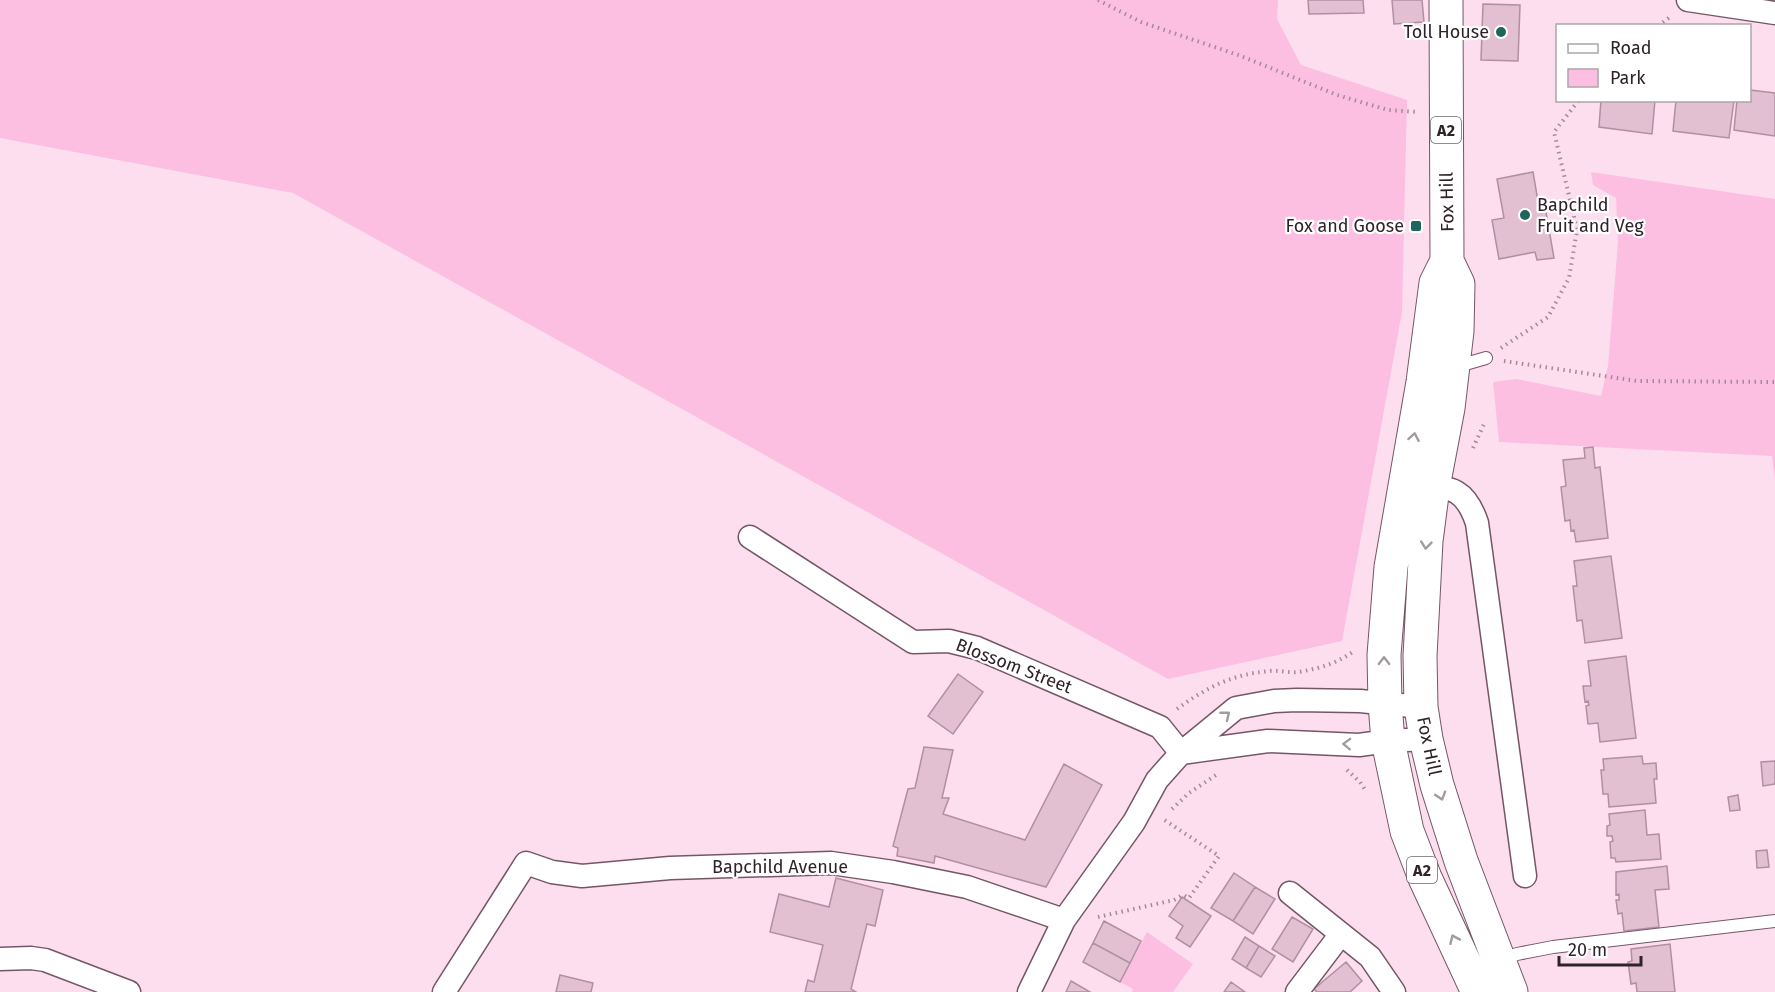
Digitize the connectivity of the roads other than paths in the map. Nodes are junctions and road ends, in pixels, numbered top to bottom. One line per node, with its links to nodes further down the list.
1 (1446, 0): 5 (main road, Fox Hill / A2)
2 (1691, 0): 3 (street)
3 (1775, 12)
4 (1486, 358): 5 (lane)
5 (1438, 375): 6 (main road, Fox Hill / A2)
6 (1419, 491): 8 (main road, Fox Hill / A2, one-way to 6); 9 (main road, Fox Hill / A2, one-way to 9); 13 (street)
7 (750, 537): 12 (street, Blossom Street)
8 (1385, 704): 9 (street); 11 (main road, Fox Hill / A2); 12 (street, one-way to 8)
9 (1421, 707): 10 (main road, Fox Hill / A2)
10 (1426, 740): 11 (street); 19 (main road, Fox Hill / A2, one-way to 19)
11 (1388, 741): 12 (street, one-way to 12); 25 (main road, Fox Hill / A2, one-way to 11)
12 (1181, 753): 15 (street)
13 (1525, 876)
14 (1290, 893): 17 (street)
15 (1064, 921): 21 (street, Bapchild Avenue); 22 (street)
16 (1775, 921): 19 (lane)
17 (1341, 934): 23 (street); 24 (street)
18 (0, 958): 20 (street)
19 (1499, 960): 26 (main road, Fox Hill / A2)
20 (129, 992)
21 (444, 992)
22 (1029, 992)
23 (1297, 992)
24 (1394, 992)
25 (1478, 992)
26 (1511, 992)

